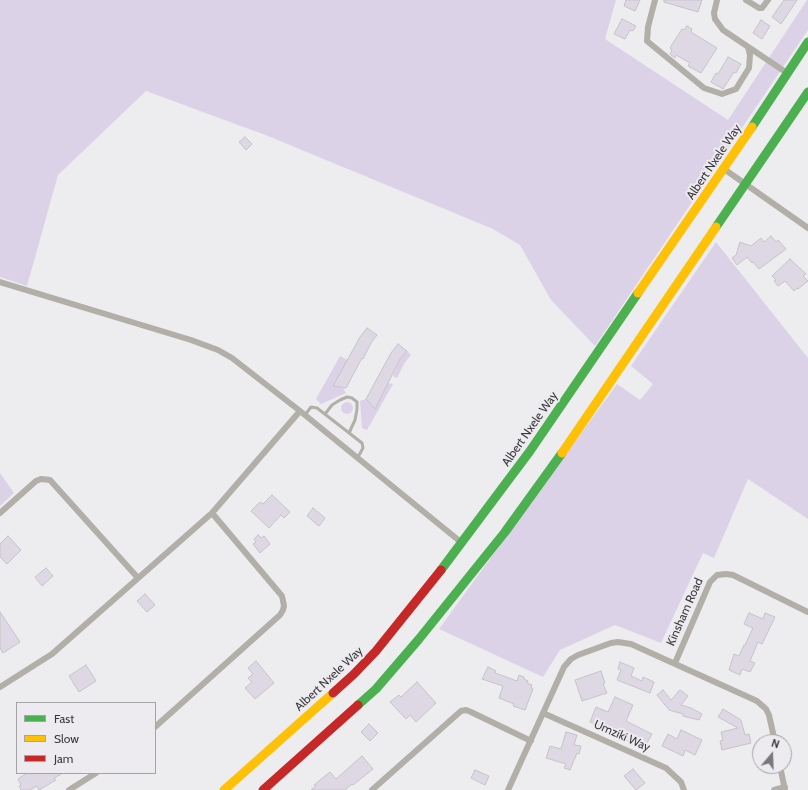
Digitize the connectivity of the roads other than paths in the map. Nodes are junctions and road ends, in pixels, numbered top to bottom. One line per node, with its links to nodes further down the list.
1 (655, 0): 6 (street)
2 (717, 0): 6 (street)
3 (746, 0): 4 (street)
4 (768, 0)
5 (808, 42): 7 (main road, Albert Nxele Way)
6 (748, 47): 7 (street)
7 (787, 73): 9 (main road, Albert Nxele Way)
8 (808, 92): 10 (main road)
9 (724, 169): 10 (street); 19 (main road, Albert Nxele Way)
10 (746, 184): 11 (street); 33 (main road)
11 (807, 225)
12 (0, 282): 13 (street)
13 (303, 413): 14 (lane); 16 (street); 18 (street)
14 (325, 414): 15 (lane); 15 (lane)
15 (349, 433): 16 (lane)
16 (357, 457): 19 (street)
17 (0, 513): 20 (street)
18 (212, 513): 20 (street); 25 (street)
19 (462, 543): 32 (main road, Albert Nxele Way)
20 (138, 578): 23 (street)
21 (808, 612): 22 (street, Kinsham Road)
22 (674, 663): 24 (street); 26 (street)
23 (0, 687)
24 (543, 713): 27 (street); 36 (street, Umziki Way)
25 (156, 725)
26 (773, 734)
27 (531, 741): 34 (street); 35 (street)
28 (94, 774): 31 (street)
29 (782, 774): 30 (street)
30 (785, 789): 37 (street)
31 (69, 790)
32 (224, 790)
33 (263, 790)
34 (372, 790)
35 (508, 790)
36 (684, 790)
37 (774, 790)

